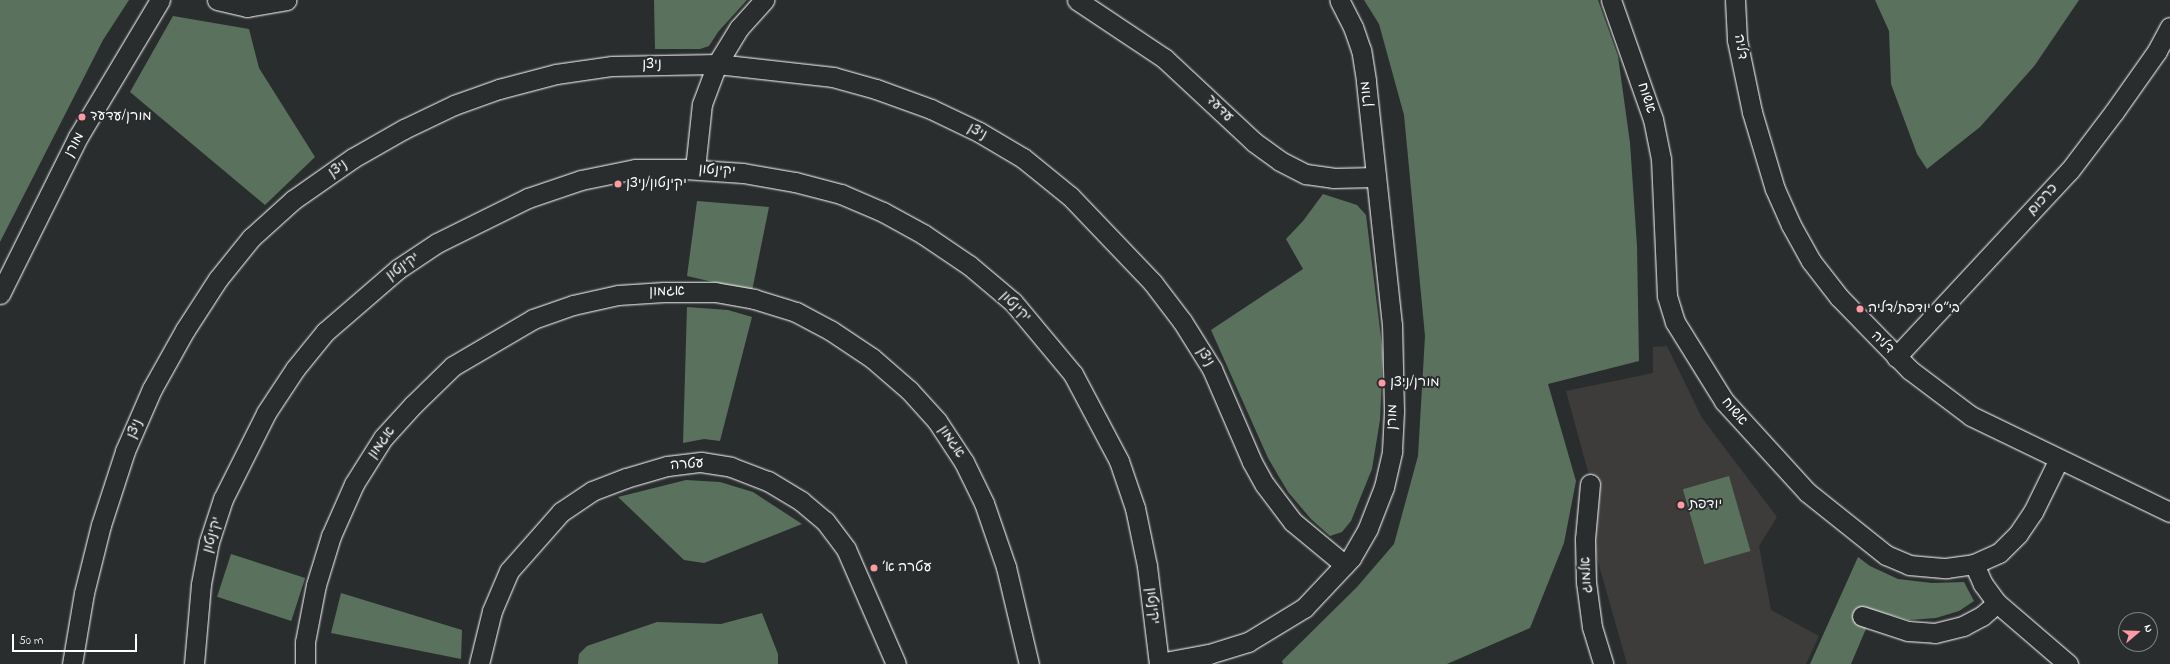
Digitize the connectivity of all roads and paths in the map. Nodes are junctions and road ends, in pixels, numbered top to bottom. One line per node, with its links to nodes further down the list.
1 (160, 0): 13 (street, מורן)
2 (217, 0): 3 (street)
3 (286, 0)
4 (764, 0): 10 (street)
5 (1077, 0): 12 (street, עדעד)
6 (1339, 0): 12 (street, מורן)
7 (1611, 0): 18 (street, אשוח)
8 (1735, 0): 14 (street, דליה)
9 (2170, 27): 14 (street, כרכום)
10 (717, 64): 11 (street); 19 (street, ניצן); 22 (street, ניצן)
11 (695, 170): 23 (street, יקינטון); 28 (street, יקינטון)
12 (1376, 177): 19 (street, מורן)
13 (0, 294)
14 (1896, 357): 15 (street, דליה)
15 (2059, 459): 17 (street, דליה); 18 (street, אשוח)
16 (1590, 484): 29 (street, אלמוג)
17 (2170, 512)
18 (1974, 564): 20 (street)
19 (1346, 565): 28 (street, מורן)
20 (1997, 602): 21 (street); 30 (street)
21 (1862, 616)
22 (72, 664)
23 (194, 664)
24 (304, 664): 27 (street, אגמון)
25 (479, 664): 26 (street, עטרה)
26 (896, 664)
27 (1029, 664)
28 (1159, 664)
29 (1603, 664)
30 (2068, 664)

